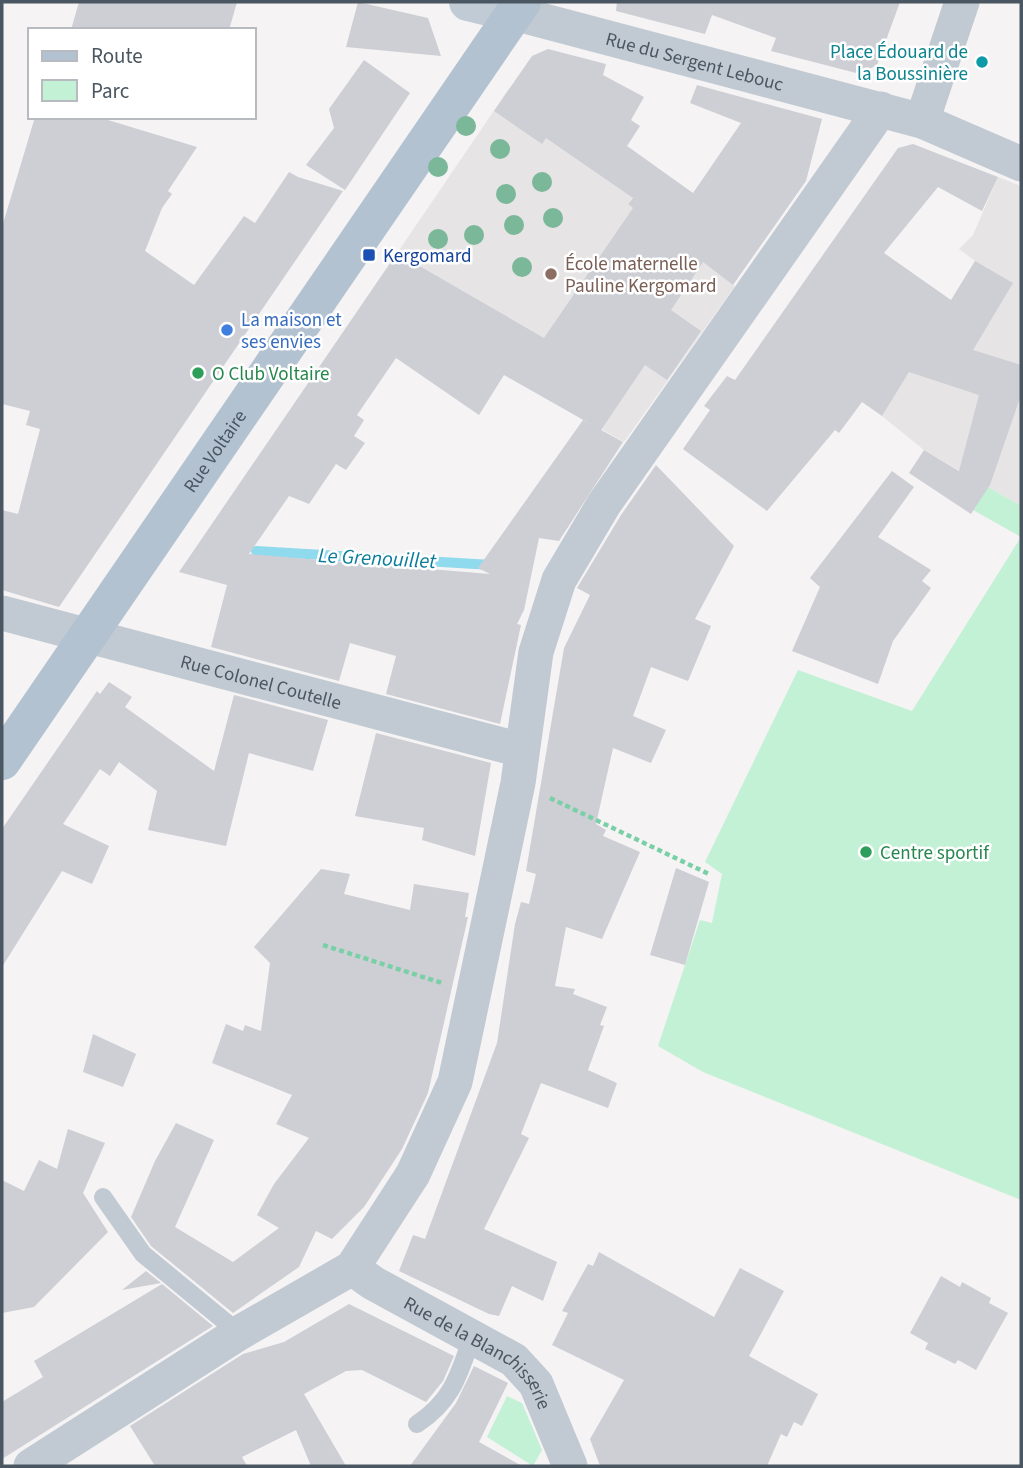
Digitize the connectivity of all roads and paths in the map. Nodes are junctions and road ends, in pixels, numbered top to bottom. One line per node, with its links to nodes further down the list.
1 (468, 2): 3 (main road, Rue du Sergent Lebouc)
2 (962, 2): 5 (street)
3 (518, 8): 4 (street, Rue du Sergent Lebouc); 8 (main road, Rue Voltaire)
4 (881, 109): 5 (street, Rue du Sergent Lebouc); 10 (street)
5 (922, 121): 6 (street, Rue du Sergent Lebouc)
6 (1021, 164)
7 (2, 613): 8 (street, Rue Colonel Coutelle)
8 (88, 635): 9 (main road, Rue Voltaire); 10 (street, Rue Colonel Coutelle)
9 (2, 761)
10 (519, 766): 11 (path); 13 (street)
11 (711, 875)
12 (323, 945): 13 (path)
13 (474, 990): 15 (street)
14 (103, 1197): 16 (lane)
15 (352, 1268): 16 (street); 17 (street, Rue de la Blanchisserie)
16 (239, 1333): 19 (street)
17 (474, 1338): 18 (lane); 20 (street, Rue de la Blanchisserie)
18 (417, 1424)
19 (31, 1466)
20 (570, 1466)

